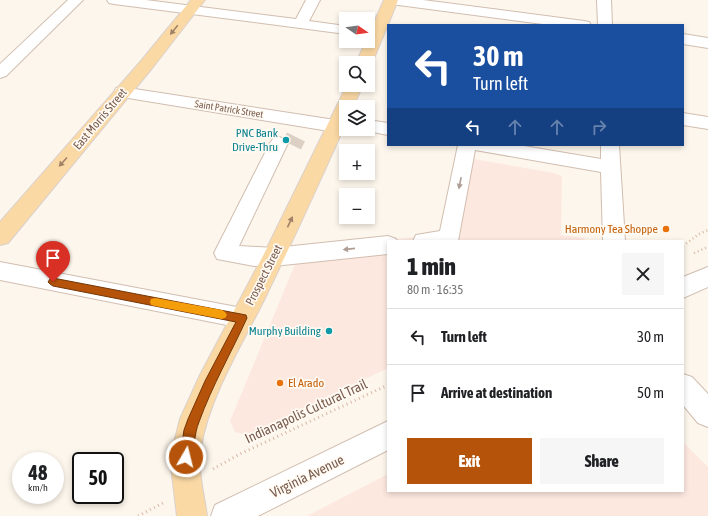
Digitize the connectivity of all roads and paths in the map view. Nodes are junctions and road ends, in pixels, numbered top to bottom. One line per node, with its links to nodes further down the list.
1 (76, 0): 15 (street)
2 (114, 0): 6 (street)
3 (313, 0): 8 (street)
4 (391, 0): 7 (street); 12 (main road)
5 (604, 0): 10 (street)
6 (195, 5): 8 (street); 16 (main road, East Morris Street, one-way to 16)
7 (496, 6): 9 (street)
8 (301, 23): 11 (street)
9 (579, 24)
10 (605, 24)
11 (339, 29)
12 (375, 29)
13 (684, 39): 14 (street)
14 (708, 43)
15 (0, 73)
16 (122, 92): 22 (street, Saint Patrick Street); 28 (main road, East Morris Street, one-way to 28)
17 (684, 119): 19 (street)
18 (339, 123): 22 (street, Saint Patrick Street); 35 (main road, Prospect Street, one-way to 18)
19 (708, 123)
20 (375, 127): 21 (street)
21 (387, 129)
22 (288, 131): 35 (street)
23 (467, 146): 29 (street, one-way to 29)
24 (486, 146): 26 (street)
25 (610, 146): 26 (street)
26 (611, 167): 30 (street)
27 (708, 230): 32 (path)
28 (0, 237)
29 (432, 240)
30 (614, 240)
31 (387, 245): 35 (street, one-way to 35)
32 (684, 245)
33 (708, 247): 34 (path)
34 (694, 253)
35 (274, 257): 39 (main road, Prospect Street)
36 (0, 271): 39 (street)
37 (708, 276): 38 (street)
38 (684, 288)
39 (242, 318): 45 (main road, Prospect Street)
40 (387, 385): 44 (path, Indianapolis Cultural Trail)
41 (684, 387): 42 (street)
42 (708, 414)
43 (387, 436): 46 (street, Virginia Avenue)
44 (233, 458)
45 (192, 516)
46 (226, 516)

